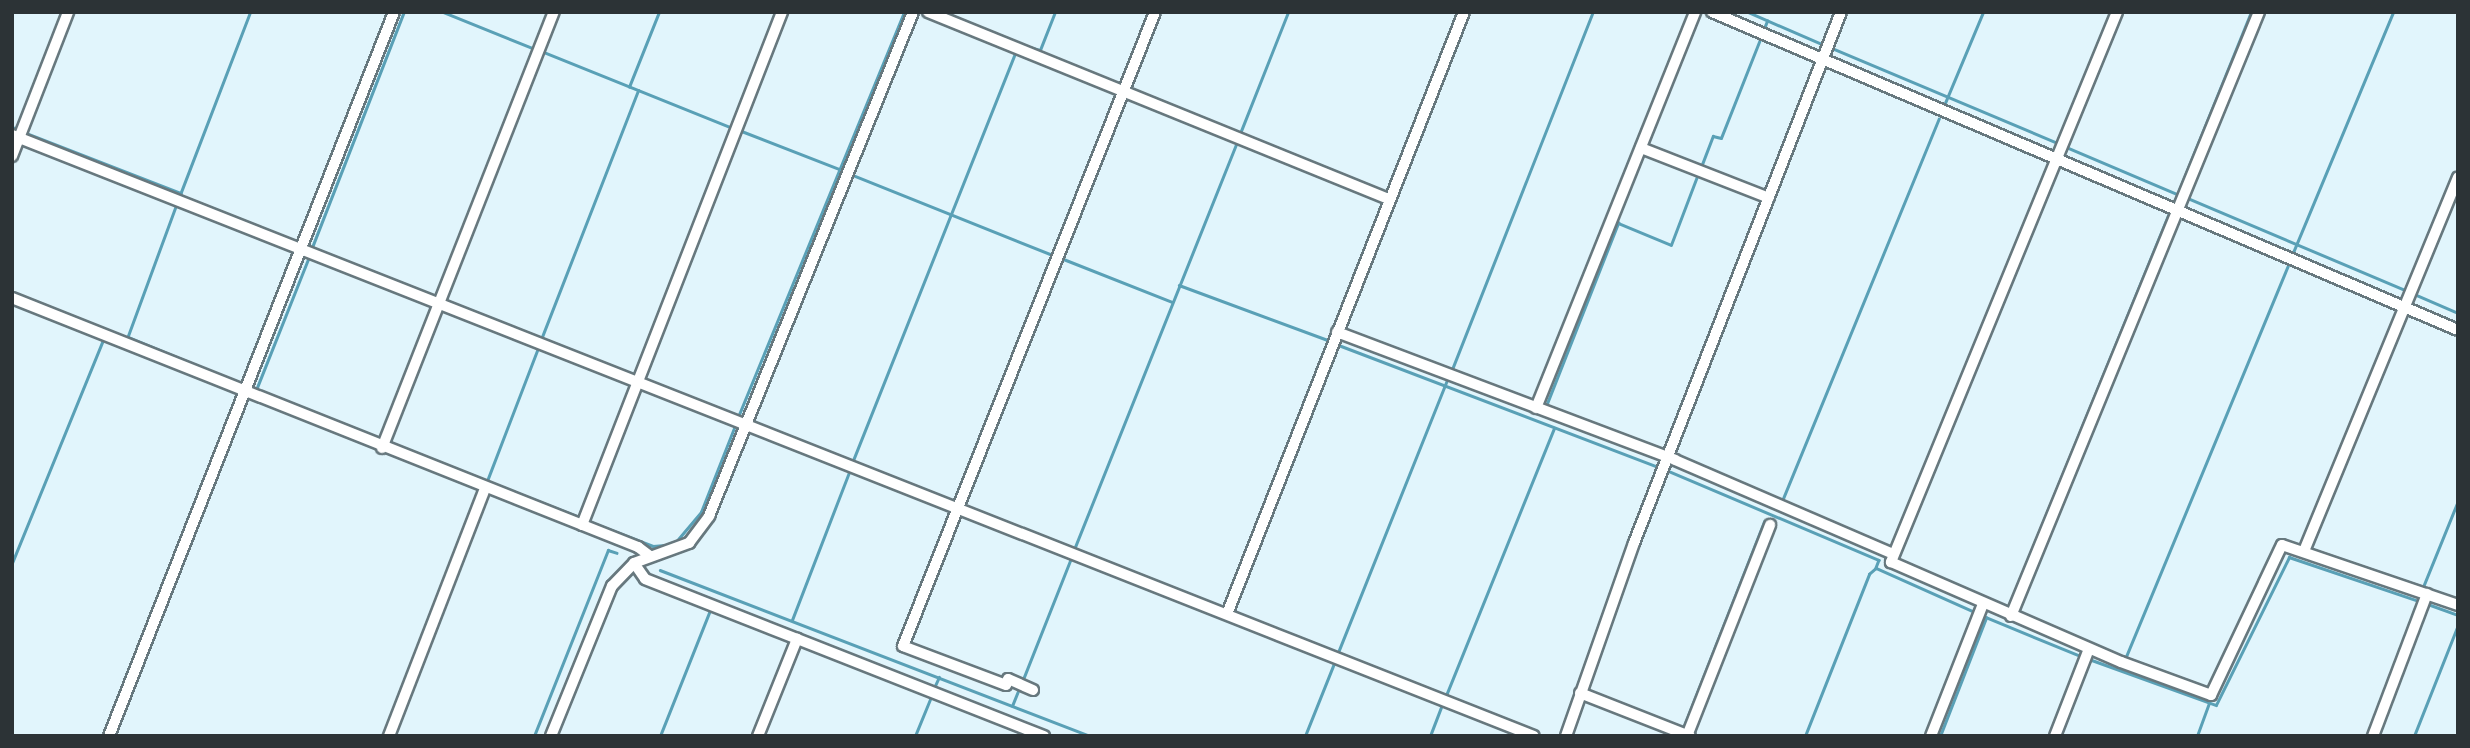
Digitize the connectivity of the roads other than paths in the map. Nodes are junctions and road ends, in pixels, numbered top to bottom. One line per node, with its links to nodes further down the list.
1 (68, 12): 16 (street)
2 (394, 12): 24 (street)
3 (554, 12): 27 (street)
4 (782, 12): 30 (street)
5 (913, 12): 33 (street)
6 (928, 12): 15 (street)
7 (1155, 12): 15 (street)
8 (1464, 12): 22 (street)
9 (1695, 12): 17 (street)
10 (1841, 12): 14 (street)
11 (2117, 12): 19 (street)
12 (2259, 12): 23 (street)
13 (1718, 14): 14 (street)
14 (1822, 60): 19 (street); 21 (street)
15 (1122, 91): 22 (street); 37 (street)
16 (19, 134): 18 (street); 24 (street)
17 (1641, 148): 21 (street); 32 (street)
18 (12, 156)
19 (2057, 160): 23 (street); 41 (street)
20 (2458, 177): 25 (street)
21 (1769, 198): 35 (street)
22 (1388, 199): 29 (street)
23 (2178, 203): 25 (street); 47 (street)
24 (307, 250): 27 (street); 31 (street)
25 (2408, 297): 28 (street); 40 (street)
26 (12, 298): 31 (street)
27 (440, 301): 30 (street); 34 (street)
28 (2458, 330)
29 (1334, 339): 32 (street); 46 (street)
30 (638, 379): 33 (street); 38 (street)
31 (247, 392): 34 (street); 53 (street)
32 (1542, 410): 35 (street)
33 (740, 420): 37 (street); 42 (street)
34 (384, 443): 36 (street)
35 (1664, 465): 41 (street); 51 (street)
36 (485, 488): 38 (street); 54 (street)
37 (958, 507): 46 (street); 50 (street)
38 (583, 521): 42 (street)
39 (1770, 525): 52 (street)
40 (2304, 551): 43 (street); 49 (street)
41 (1893, 554): 45 (street)
42 (641, 559): 48 (street); 55 (street)
43 (2425, 600): 44 (street); 62 (street)
44 (2458, 605)
45 (1979, 611): 47 (street); 60 (street)
46 (1227, 614): 58 (street)
47 (2007, 615): 49 (street)
48 (797, 639): 56 (street); 57 (street)
49 (2087, 655): 61 (street)
50 (1026, 687)
51 (1580, 693): 52 (street); 59 (street)
52 (1685, 734)
53 (109, 736)
54 (389, 736)
55 (551, 736)
56 (758, 736)
57 (1044, 736)
58 (1534, 736)
59 (1566, 736)
60 (1931, 736)
61 (2055, 736)
62 (2373, 736)

